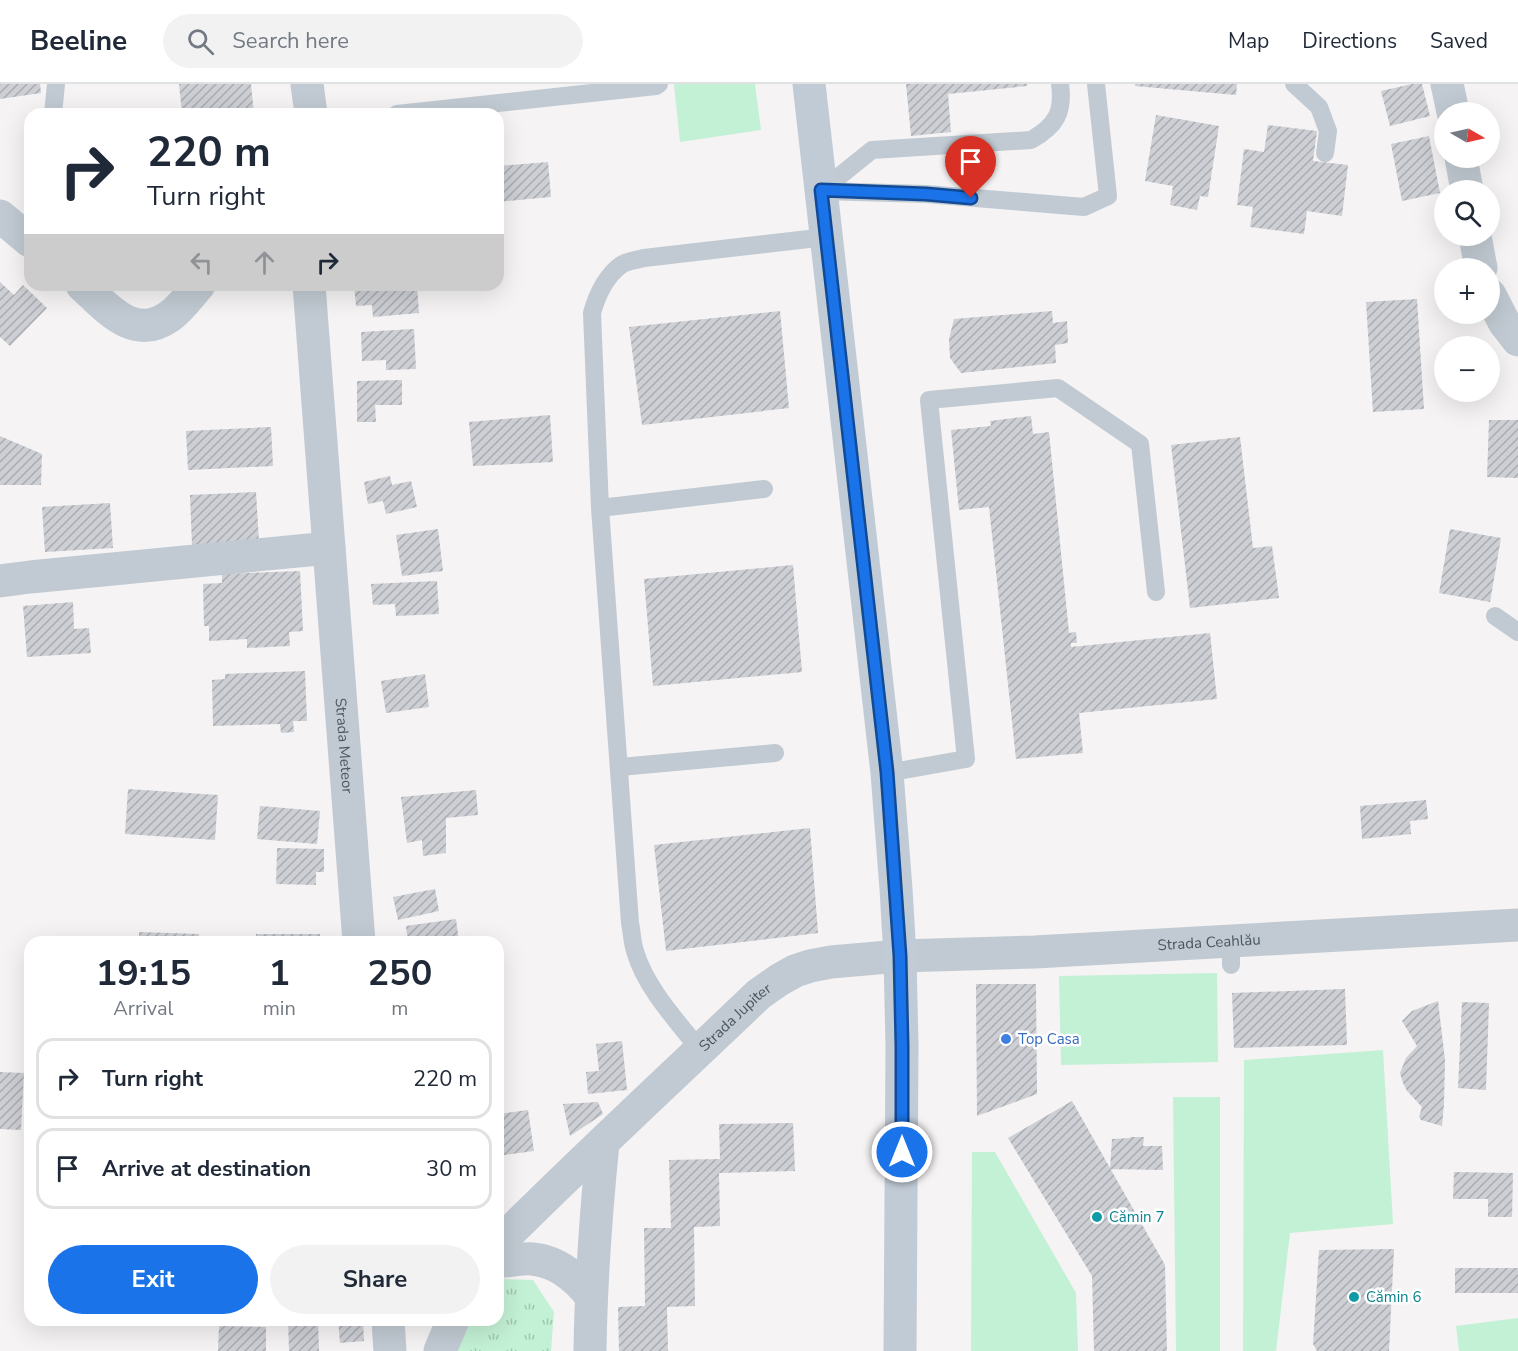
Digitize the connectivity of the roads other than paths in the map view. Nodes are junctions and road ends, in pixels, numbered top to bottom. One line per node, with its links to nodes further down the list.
1 (56, 84): 10 (lane)
2 (307, 84): 11 (street)
3 (659, 84): 12 (lane)
4 (809, 84): 14 (main road)
5 (1060, 84): 14 (lane)
6 (1096, 84): 14 (lane)
7 (1294, 84): 13 (lane)
8 (1447, 84): 9 (street)
9 (1451, 102)
10 (54, 108)
11 (310, 108)
12 (452, 108)
13 (1324, 153)
14 (821, 190): 17 (main road)
15 (0, 216): 16 (street)
16 (24, 236)
17 (826, 237): 24 (lane); 32 (main road)
18 (89, 291): 19 (street)
19 (193, 291)
20 (309, 291): 25 (street, Strada Meteor)
21 (1500, 314): 22 (street)
22 (1518, 340)
23 (764, 489): 24 (lane)
24 (600, 508): 31 (lane)
25 (329, 548): 26 (street); 34 (street, Strada Meteor)
26 (0, 581)
27 (1156, 591): 32 (lane)
28 (1495, 616): 29 (lane)
29 (1518, 632)
30 (775, 753): 31 (lane)
31 (620, 767): 36 (lane)
32 (887, 772): 35 (main road)
33 (1518, 925): 35 (street, Strada Ceahlău)
34 (359, 936)
35 (900, 956): 36 (street, Strada Jupiter); 46 (main road)
36 (700, 1050): 37 (street, Strada Jupiter)
37 (603, 1143): 38 (street, Strada Jupiter); 40 (street)
38 (504, 1238)
39 (504, 1261): 40 (street)
40 (591, 1296): 45 (street)
41 (388, 1326): 43 (street)
42 (450, 1326): 44 (street)
43 (390, 1351)
44 (440, 1351)
45 (590, 1351)
46 (900, 1351)

